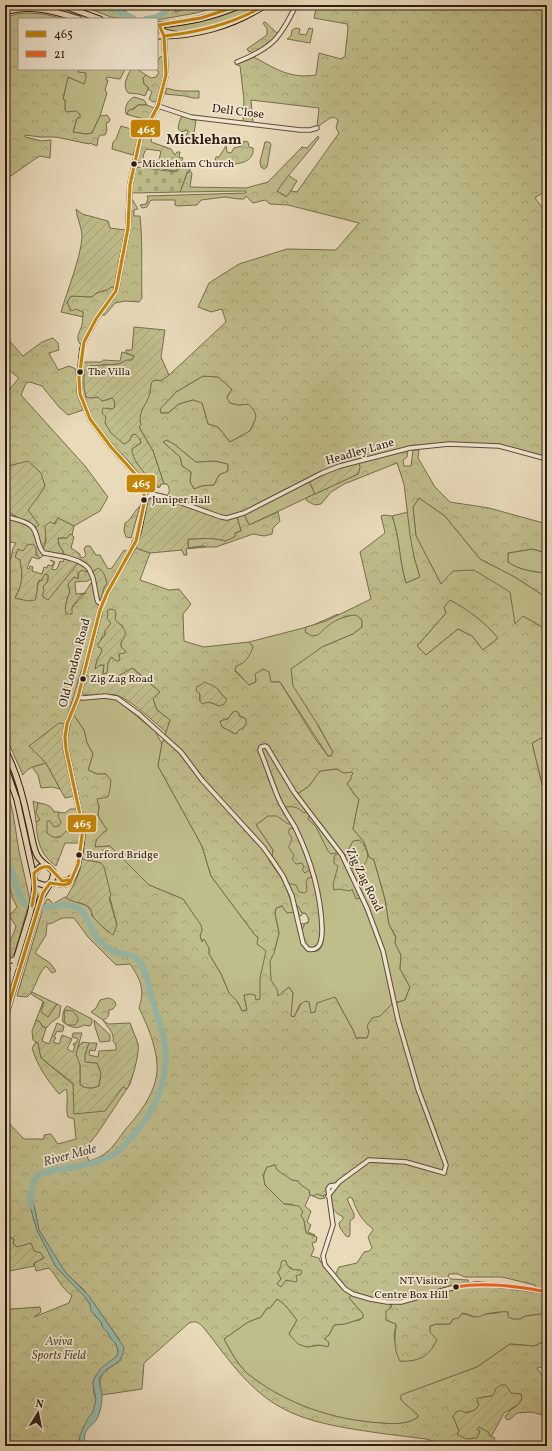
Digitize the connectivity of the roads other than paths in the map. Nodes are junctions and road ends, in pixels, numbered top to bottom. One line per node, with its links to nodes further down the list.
1 (61, 5): 7 (highway)
2 (242, 5): 8 (highway)
3 (265, 5): 9 (highway)
4 (296, 5): 11 (street)
5 (5, 12): 6 (highway)
6 (76, 18)
7 (97, 18)
8 (158, 26): 9 (main road, Old London Road)
9 (163, 34): 10 (highway); 12 (main road, Old London Road)
10 (158, 36)
11 (237, 62)
12 (158, 106): 13 (street, Dell Close); 15 (main road, Old London Road)
13 (317, 128)
14 (547, 459): 15 (street, Headley Lane)
15 (145, 499): 17 (main road, Old London Road)
16 (5, 516): 17 (street)
17 (102, 604): 18 (main road, Old London Road)
18 (78, 697): 24 (main road, Old London Road); 34 (street, Zig Zag Road)
19 (5, 750): 21 (highway)
20 (5, 766): 23 (highway)
21 (46, 866): 22 (highway); 23 (highway)
22 (54, 873): 24 (main road); 26 (highway)
23 (34, 874): 25 (highway)
24 (73, 877): 26 (main road)
25 (35, 882): 26 (highway); 27 (highway)
26 (49, 884): 29 (highway)
27 (16, 958): 28 (street); 30 (highway)
28 (6, 963): 30 (street); 31 (street)
29 (21, 963): 30 (street); 33 (highway)
30 (14, 967): 31 (highway)
31 (10, 980): 32 (highway)
32 (5, 996)
33 (5, 1017)
34 (547, 1292)

